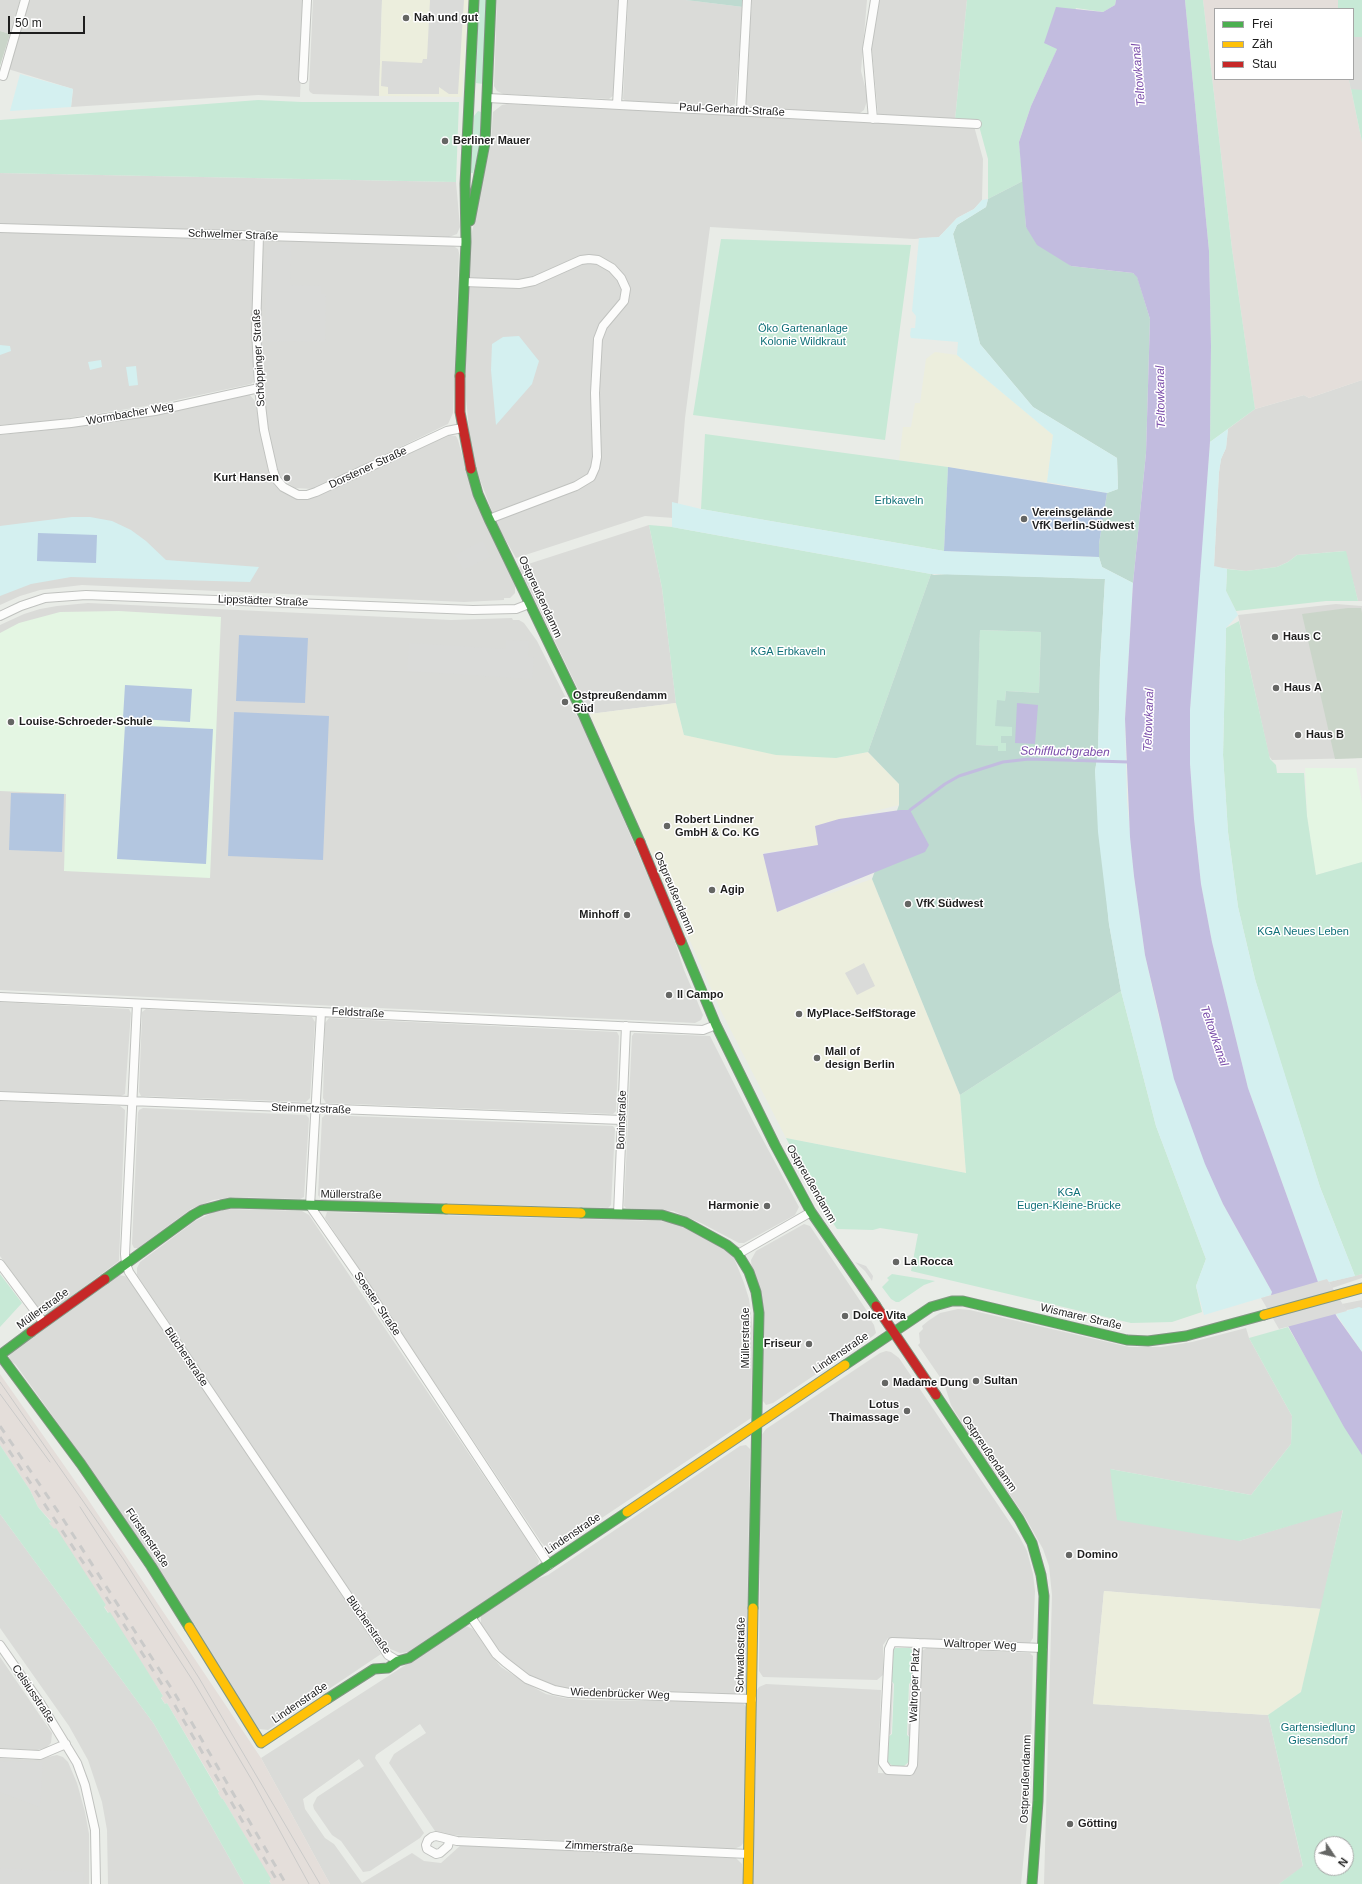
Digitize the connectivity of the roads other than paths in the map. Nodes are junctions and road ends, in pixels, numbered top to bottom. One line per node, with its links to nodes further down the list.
1 (25, 0): 8 (street)
2 (307, 0): 9 (street)
3 (474, 0): 11 (main road, Ostpreußendamm)
4 (492, 0): 10 (main road, Ostpreußendamm)
5 (623, 0): 12 (street)
6 (747, 0): 13 (street)
7 (875, 0): 14 (street)
8 (3, 76)
9 (304, 79)
10 (488, 98): 11 (main road); 12 (street, Paul-Gerhardt-Straße); 18 (main road, Ostpreußendamm)
11 (469, 100): 18 (main road, Ostpreußendamm)
12 (617, 104): 13 (street, Paul-Gerhardt-Straße)
13 (741, 110): 14 (street, Paul-Gerhardt-Straße)
14 (874, 119): 15 (street, Paul-Gerhardt-Straße)
15 (977, 124)
16 (0, 228): 17 (street, Schwelmer Straße)
17 (259, 236): 18 (street, Schwelmer Straße); 20 (street, Schöppinger Straße)
18 (466, 242): 19 (main road, Ostpreußendamm)
19 (464, 282): 21 (main road, Ostpreußendamm); 24 (street)
20 (259, 388): 22 (street, Wormbacher Weg); 23 (street, Schöppinger Straße)
21 (462, 428): 23 (street, Dorstener Straße); 24 (main road, Ostpreußendamm)
22 (0, 430)
23 (276, 479)
24 (489, 519): 25 (main road, Ostpreußendamm)
25 (529, 604): 26 (street, Lippstädter Straße); 30 (main road, Ostpreußendamm)
26 (0, 616)
27 (0, 997): 28 (street, Feldstraße)
28 (137, 1004): 29 (street, Feldstraße); 33 (street)
29 (321, 1012): 31 (street, Feldstraße); 34 (street)
30 (716, 1025): 31 (street, Feldstraße); 37 (main road, Ostpreußendamm)
31 (626, 1026): 35 (street, Boninstraße)
32 (0, 1096): 33 (street, Steinmetzstraße)
33 (132, 1101): 34 (street, Steinmetzstraße); 41 (street)
34 (316, 1109): 35 (street, Steinmetzstraße); 36 (street)
35 (622, 1120): 38 (street, Boninstraße)
36 (310, 1206): 38 (main road, Müllerstraße); 41 (main road, Müllerstraße); 47 (street, Soester Straße)
37 (811, 1212): 39 (street); 44 (main road, Ostpreußendamm)
38 (618, 1214): 39 (main road, Müllerstraße)
39 (738, 1254): 46 (main road, Müllerstraße)
40 (0, 1264): 43 (street)
41 (126, 1264): 43 (main road, Müllerstraße); 52 (street, Blücherstraße)
42 (1362, 1288): 44 (main road, Wismarer Straße)
43 (44, 1323): 45 (main road, Müllerstraße)
44 (894, 1332): 46 (main road, Lindenstraße); 51 (main road, Ostpreußendamm)
45 (0, 1355): 54 (main road, Fürstenstraße)
46 (757, 1426): 47 (main road, Lindenstraße); 53 (main road, Schwatlostraße)
47 (549, 1565): 48 (main road, Lindenstraße)
48 (471, 1617): 52 (main road, Lindenstraße); 53 (street, Wiedenbrücker Weg)
49 (918, 1643): 49 (street, Waltroper Platz); 51 (street, Waltroper Weg)
50 (0, 1645): 55 (street, Celsiusstraße)
51 (1042, 1648): 61 (main road, Ostpreußendamm)
52 (398, 1661): 54 (main road, Lindenstraße)
53 (752, 1699): 58 (main road, Schwatlostraße)
54 (261, 1743)
55 (66, 1744): 56 (street); 59 (street, Celsiusstraße)
56 (0, 1753)
57 (449, 1840): 58 (street, Zimmerstraße)
58 (749, 1854): 60 (main road, Schwatlostraße)
59 (96, 1884)
60 (748, 1884)
61 (1032, 1884)

